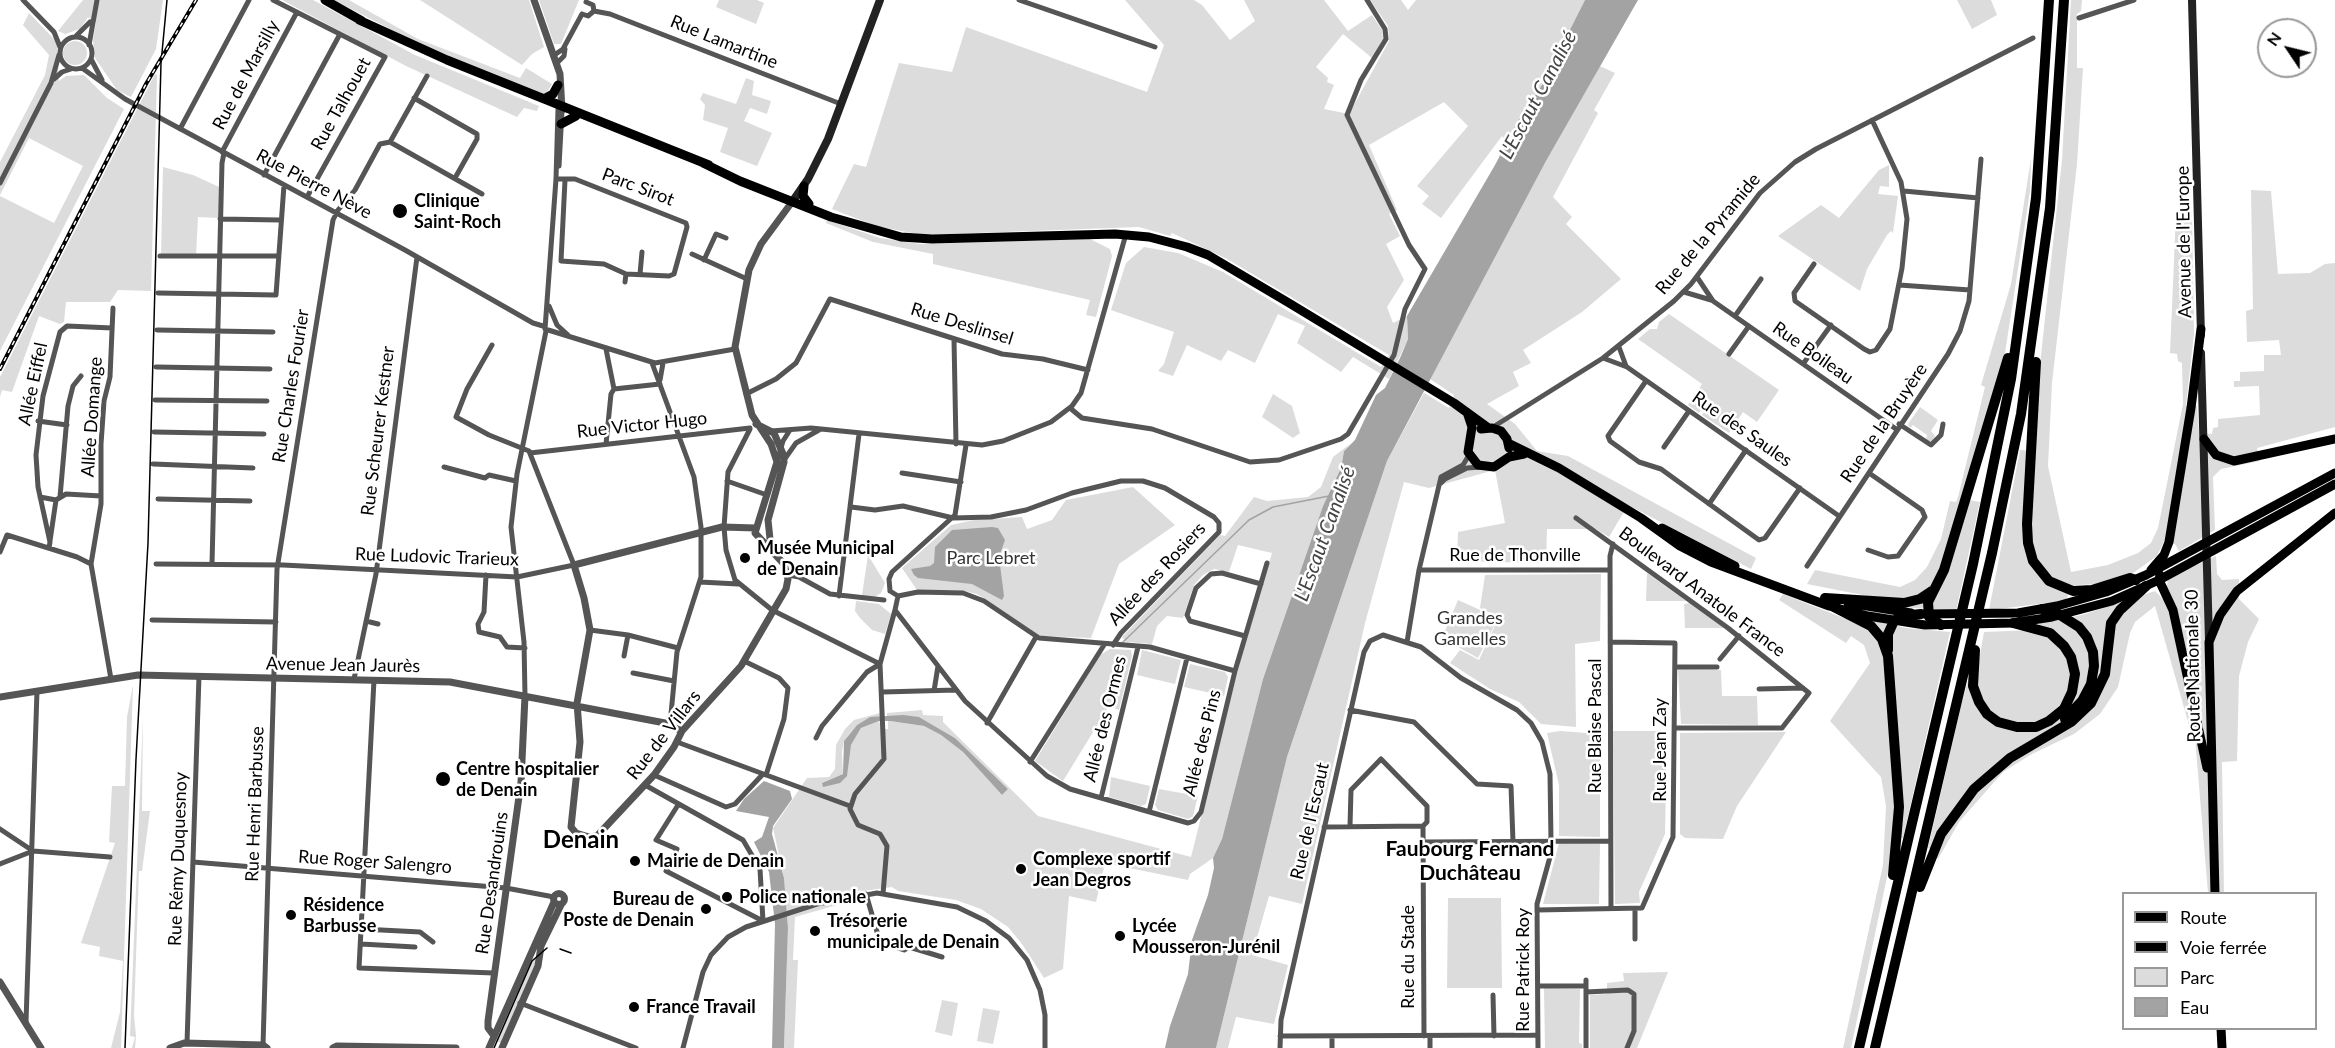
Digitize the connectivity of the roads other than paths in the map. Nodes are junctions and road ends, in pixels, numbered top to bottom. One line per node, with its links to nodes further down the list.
1 (23, 0): 21 (street)
2 (97, 0): 18 (street)
3 (249, 0): 45 (street)
4 (273, 0): 16 (street)
5 (325, 0): 20 (main road)
6 (534, 0): 30 (street)
7 (880, 0): 39 (main road)
8 (1019, 0): 26 (street)
9 (1367, 0): 114 (street)
10 (2049, 0): 77 (highway)
11 (2064, 0): 78 (highway)
12 (2134, 0): 19 (street)
13 (2194, 0): 100 (main road, Avenue de l'Europe)
14 (586, 1): 15 (street); 17 (street)
15 (594, 11): 17 (street); 39 (street, Rue Lamartine)
16 (297, 12): 22 (street); 47 (street, Rue de Marsilly)
17 (582, 14): 30 (street)
18 (93, 16): 23 (street); 25 (street)
19 (2079, 18)
20 (359, 20): 38 (main road); 40 (main road)
21 (54, 32): 23 (street); 27 (street)
22 (340, 34): 49 (street); 58 (street, Rue Talhouet)
23 (72, 38): 25 (street); 27 (street)
24 (2033, 38): 42 (street, Rue de la Pyramide)
25 (89, 45): 29 (street)
26 (1155, 47)
27 (60, 48): 28 (street)
28 (59, 55): 32 (street); 34 (street)
29 (91, 59): 31 (street); 35 (street, Rue Pierre Nève)
30 (555, 60): 36 (street); 40 (street)
31 (82, 68): 32 (street); 35 (street, Rue Pierre Nève)
32 (71, 69): 34 (street)
33 (427, 76): 37 (street)
34 (51, 83): 53 (street)
35 (105, 84): 45 (street, Rue Pierre Nève)
36 (558, 85): 38 (main road); 40 (street)
37 (414, 98): 46 (street); 50 (street)
38 (544, 99): 40 (main road)
39 (842, 104): 55 (main road)
40 (560, 107): 41 (main road); 43 (street); 44 (main road); 51 (street)
41 (576, 116): 43 (main road); 44 (main road)
42 (1872, 120): 56 (street); 82 (street, Rue de la Pyramide)
43 (561, 124): 51 (street)
44 (604, 124): 60 (main road)
45 (180, 129): 47 (street, Rue Pierre Nève)
46 (390, 142): 50 (street); 62 (street)
47 (223, 152): 49 (street, Rue Pierre Nève); 63 (street)
48 (1982, 159): 59 (street, Rue de la Bruyère)
49 (264, 175): 54 (street, Rue Pierre Nève)
50 (455, 178): 57 (street)
51 (556, 179): 52 (street, Parc Sirot); 64 (street, Rue Desandrouins)
52 (565, 180): 66 (street, Parc Sirot); 81 (street, Parc Sirot)
53 (0, 183)
54 (284, 185): 58 (street, Rue Pierre Nève); 65 (street)
55 (804, 186): 60 (main road); 61 (main road)
56 (1904, 191): 59 (street); 86 (street)
57 (482, 194)
58 (307, 197): 62 (street, Rue Pierre Nève)
59 (1978, 198): 87 (street, Rue de la Bruyère)
60 (794, 200): 61 (main road); 67 (main road); 83 (street)
61 (809, 204): 67 (main road)
62 (336, 213): 75 (street, Rue Pierre Nève); 212 (street, Rue Charles Fourier)
63 (220, 219): 65 (street); 73 (street)
64 (554, 219): 66 (street); 92 (street, Rue Desandrouins)
65 (280, 220): 74 (street)
66 (562, 220): 80 (street, Parc Sirot)
67 (872, 230): 68 (main road)
68 (1125, 237): 114 (main road); 120 (street)
69 (726, 238): 76 (street)
70 (642, 252): 81 (street)
71 (692, 254): 76 (street)
72 (160, 256): 73 (street)
73 (219, 256): 74 (street); 90 (street)
74 (278, 256): 90 (street)
75 (417, 257): 98 (street, Rue Pierre Nève); 216 (street, Rue Scheurer Kestner)
76 (704, 260): 83 (street)
77 (2029, 260): 227 (highway); 332 (highway)
78 (2044, 262): 204 (highway); 222 (highway)
79 (1814, 264): 96 (street)
80 (626, 274): 81 (street, Parc Sirot); 85 (street)
81 (640, 274)
82 (1697, 276): 88 (street, Rue de la Pyramide); 91 (street, Rue Boileau)
83 (747, 279): 109 (street)
84 (1761, 279): 94 (street)
85 (625, 282)
86 (1899, 285): 87 (street); 96 (street)
87 (1970, 290): 138 (street, Rue de la Bruyère)
88 (1684, 292): 91 (street, Rue Boileau); 107 (street, Rue de la Pyramide)
89 (158, 293): 90 (street)
90 (219, 294): 102 (street)
91 (1713, 301): 94 (street, Rue Boileau)
92 (548, 302): 95 (street); 98 (street, Rue Desandrouins)
93 (113, 308): 99 (street, Allée Domange)
94 (1735, 316): 97 (street, Rue Boileau)
95 (556, 323): 98 (street); 98 (street); 104 (street, Rue Pierre Nève)
96 (1831, 325): 115 (street)
97 (1749, 326): 110 (street); 115 (street, Rue Boileau)
98 (546, 327): 104 (street, Rue Pierre Nève); 157 (street, Rue Desandrouins)
99 (112, 328): 133 (street, Allée Eiffel); 181 (street, Allée Domange)
100 (2201, 329): 148 (main road, Avenue de l'Europe); 199 (main road)
101 (157, 330): 102 (street)
102 (218, 331): 103 (street); 118 (street)
103 (273, 332)
104 (574, 339): 108 (street, Rue Pierre Nève)
105 (954, 339): 120 (street, Rue Deslinsel); 125 (street, Rue Deslinsel); 154 (street)
106 (492, 345): 157 (street)
107 (1619, 347): 111 (street, Rue de la Pyramide); 117 (street)
108 (606, 349): 112 (street, Rue Pierre Nève); 124 (street)
109 (735, 349): 113 (street, Rue Pierre Nève); 125 (street)
110 (1729, 354)
111 (1603, 358): 117 (street, Rue des Saules); 132 (street, Rue de la Pyramide)
112 (652, 363): 113 (street, Rue Pierre Nève); 123 (street)
113 (663, 363): 123 (street)
114 (1385, 363): 129 (street); 131 (main road)
115 (1803, 364): 138 (street, Rue Boileau)
116 (156, 367): 118 (street)
117 (1627, 367): 122 (street, Rue des Saules)
118 (217, 368): 119 (street); 127 (street)
119 (270, 369)
120 (1088, 370): 129 (street)
121 (81, 376): 135 (street)
122 (1646, 381): 130 (street, Rue des Saules); 187 (street)
123 (660, 384): 124 (street); 146 (street)
124 (614, 389): 153 (street)
125 (747, 394): 136 (street)
126 (155, 400): 127 (street)
127 (216, 400): 128 (street); 143 (street)
128 (267, 401)
129 (1070, 408): 155 (street)
130 (1689, 411): 158 (street); 159 (street, Rue des Saules)
131 (1466, 413): 137 (main road); 147 (main road)
132 (1512, 416): 137 (street, Rue de la Pyramide); 150 (street)
133 (38, 421): 135 (street); 182 (street, Allée Eiffel)
134 (1943, 424): 138 (street, Rue Boileau)
135 (67, 425): 183 (street)
136 (753, 426): 141 (street); 146 (street, Rue Victor Hugo); 151 (street); 174 (street)
137 (1489, 427): 147 (main road); 150 (main road)
138 (1898, 427): 171 (street, Rue de la Bruyère)
139 (821, 429): 140 (street); 145 (street); 152 (street)
140 (790, 430): 141 (street); 156 (street)
141 (771, 431): 156 (street)
142 (154, 432): 143 (street)
143 (215, 433): 144 (street); 166 (street)
144 (264, 434)
145 (859, 434): 154 (street); 188 (street)
146 (680, 436): 153 (street, Rue Victor Hugo); 197 (street)
147 (1471, 437): 161 (main road)
148 (2204, 439): 149 (main road); 254 (main road, Route Nationale 30)
149 (2335, 439)
150 (1507, 440): 162 (main road); 163 (main road)
151 (769, 441): 156 (street); 164 (street)
152 (796, 443): 156 (street); 164 (street)
153 (606, 444): 160 (street, Rue Victor Hugo)
154 (956, 444): 155 (street)
155 (966, 445): 175 (street)
156 (781, 446): 164 (street)
157 (522, 447): 160 (street); 173 (street, Rue Desandrouins)
158 (1664, 447)
159 (1746, 450): 178 (street, Rue des Saules); 187 (street)
160 (530, 453): 213 (street)
161 (1469, 454): 168 (main road); 177 (street)
162 (1528, 454): 163 (main road); 193 (main road)
163 (1505, 459): 168 (main road)
164 (780, 462): 180 (street); 196 (street)
165 (153, 465): 166 (street)
166 (214, 467): 169 (street); 185 (street)
167 (444, 467): 173 (street)
168 (1483, 467): 177 (street)
169 (253, 468)
170 (902, 473): 175 (street)
171 (1869, 473): 190 (street, Rue de la Bruyère); 202 (street)
172 (2335, 473): 179 (main road)
173 (516, 481): 221 (street, Rue Desandrouins)
174 (727, 481): 180 (street); 194 (street)
175 (961, 482): 191 (street)
176 (2333, 487): 179 (main road); 198 (main road)
177 (1439, 488): 217 (street)
178 (1800, 488): 187 (street); 190 (street, Rue des Saules)
179 (2309, 488): 198 (main road)
180 (767, 495): 195 (street)
181 (101, 496): 183 (street); 209 (street, Allée Domange)
182 (40, 497): 183 (street); 201 (street, Allée Eiffel)
183 (58, 498): 201 (street)
184 (158, 499): 185 (street)
185 (214, 500): 186 (street); 211 (street)
186 (250, 501)
187 (1708, 504)
188 (851, 507): 191 (street); 229 (street)
189 (2335, 513): 254 (main road)
190 (1839, 516): 215 (street, Rue de la Bruyère)
191 (953, 518): 228 (street); 256 (street, Allée des Rosiers)
192 (1576, 518): 200 (street, Boulevard Anatole France)
193 (1641, 518): 231 (main road); 234 (main road)
194 (724, 527): 195 (street, Rue Ludovic Trarieux); 197 (street, Rue Ludovic Trarieux); 225 (street)
195 (755, 531): 196 (street, Rue Ludovic Trarieux); 196 (street); 206 (street)
196 (769, 531): 206 (street)
197 (701, 533): 213 (street, Rue Ludovic Trarieux); 224 (street)
198 (2227, 537): 205 (main road)
199 (2169, 542): 207 (main road); 222 (main road)
200 (1613, 544): 218 (street, Rue Blaise Pascal); 250 (street, Boulevard Anatole France)
201 (50, 545): 203 (street); 209 (street)
202 (1868, 550)
203 (0, 552)
204 (1992, 553): 245 (highway); 333 (highway)
205 (2192, 555): 207 (main road); 223 (main road)
206 (778, 557): 220 (street)
207 (2177, 558): 214 (main road)
208 (1267, 563): 226 (street, Allée des Pins)
209 (91, 564): 273 (street, Allée Domange)
210 (156, 564): 211 (street, Rue Ludovic Trarieux)
211 (212, 564): 212 (street, Rue Ludovic Trarieux)
212 (278, 565): 216 (street, Rue Ludovic Trarieux); 244 (street, Rue Henri Barbusse)
213 (574, 565): 221 (street, Rue Ludovic Trarieux); 247 (street)
214 (2165, 565): 222 (main road); 223 (main road)
215 (1807, 566)
216 (376, 569): 219 (street, Rue Ludovic Trarieux); 242 (street, Rue Scheurer Kestner)
217 (1419, 570): 218 (street, Rue de Thonville); 252 (street)
218 (1610, 570): 253 (street, Rue Blaise Pascal)
219 (486, 575): 221 (street, Rue Ludovic Trarieux); 258 (street)
220 (788, 575): 229 (street); 236 (street, Rue de Villars)
221 (517, 577): 258 (street, Rue Desandrouins)
222 (2143, 580): 223 (main road); 235 (main road); 238 (main road); 293 (highway)
223 (2159, 580): 298 (main road)
224 (700, 582): 225 (street); 259 (street)
225 (738, 584): 236 (street)
226 (1260, 584): 249 (street, Allée des Pins); 249 (street)
227 (1936, 586): 231 (highway); 237 (highway)
228 (890, 591): 230 (street); 232 (street)
229 (839, 596): 232 (street)
230 (898, 596): 233 (street); 251 (street)
231 (1824, 598): 237 (main road)
232 (884, 600): 233 (street)
233 (895, 607): 265 (street); 266 (street)
234 (1834, 607): 243 (main road); 261 (highway)
235 (2042, 609): 238 (highway); 239 (main road)
236 (774, 611): 264 (street, Rue de Villars); 265 (street)
237 (1925, 614): 241 (highway); 243 (highway)
238 (2061, 615): 245 (main road); 293 (highway)
239 (1998, 619): 241 (main road); 245 (main road)
240 (152, 620): 244 (street)
241 (1942, 620): 243 (main road)
242 (366, 621): 246 (street); 274 (street, Rue Scheurer Kestner)
243 (1894, 621): 261 (highway)
244 (276, 622): 272 (street, Rue Henri Barbusse)
245 (2013, 623)
246 (378, 624)
247 (590, 630): 248 (street); 285 (street)
248 (628, 635): 259 (street); 260 (street)
249 (1245, 636): 269 (street, Allée des Pins)
250 (1739, 636): 263 (street); 277 (street, Boulevard Anatole France)
251 (1036, 637): 255 (street); 287 (street)
252 (1407, 642): 286 (street, Rue de l'Escaut); 307 (street, Rue Patrick Roy)
253 (1610, 642): 267 (street, Rue Jean Zay); 308 (street, Rue Blaise Pascal)
254 (2209, 642): 298 (main road, Route Nationale 30)
255 (1104, 645): 256 (street); 294 (street, Allée des Rosiers)
256 (1113, 645): 257 (street)
257 (1138, 647): 262 (street); 299 (street, Allée des Ormes)
258 (525, 648): 283 (street, Rue Desandrouins)
259 (678, 648): 276 (street)
260 (624, 656)
261 (1888, 656): 332 (highway)
262 (1186, 658): 269 (street); 302 (street)
263 (1720, 659)
264 (744, 661): 290 (street, Rue de Villars); 296 (street)
265 (880, 664): 282 (street); 291 (street)
266 (938, 666): 279 (street); 281 (street)
267 (1675, 667): 268 (street); 289 (street, Rue Jean Zay)
268 (1717, 667)
269 (1235, 671): 302 (street, Allée des Pins)
270 (633, 673): 276 (street)
271 (199, 676): 272 (street, Avenue Jean Jaurès); 273 (street, Avenue Jean Jaurès); 313 (street, Rue Rémy Duquesnoy)
272 (274, 678): 274 (street, Avenue Jean Jaurès); 315 (street, Rue Henri Barbusse)
273 (111, 679): 280 (street, Avenue Jean Jaurès)
274 (354, 679): 275 (street, Avenue Jean Jaurès)
275 (374, 680): 283 (street, Avenue Jean Jaurès); 316 (street)
276 (674, 681): 288 (street)
277 (1803, 688): 278 (street); 289 (street, Boulevard Anatole France)
278 (1759, 689)
279 (956, 690): 281 (street); 287 (street)
280 (37, 691): 284 (street, Avenue Jean Jaurès); 311 (street)
281 (934, 691): 282 (street)
282 (883, 693): 301 (street)
283 (525, 696): 285 (street, Avenue Jean Jaurès); 317 (street, Rue Desandrouins)
284 (0, 697)
285 (577, 706): 288 (street, Avenue Jean Jaurès); 297 (street, Rue de Villars)
286 (1350, 710): 305 (street, Rue de l'Escaut); 310 (street)
287 (987, 723): 294 (street)
288 (670, 724): 290 (street, Avenue Jean Jaurès)
289 (1675, 728): 323 (street, Rue Jean Zay)
290 (682, 731): 292 (street, Rue de Villars)
291 (816, 738)
292 (677, 742): 295 (street, Rue de Villars); 296 (street)
293 (2031, 744): 333 (highway)
294 (1030, 762): 299 (street)
295 (654, 775): 296 (street); 297 (street, Rue de Villars)
296 (764, 775): 301 (street)
297 (645, 785): 300 (street)
298 (2212, 789): 318 (main road, Route Nationale 30)
299 (1101, 798): 302 (street)
300 (678, 805): 325 (street); 325 (street)
301 (850, 806): 320 (street)
302 (1149, 812)
303 (1350, 826): 304 (street); 304 (street, Rue du Stade); 305 (street)
304 (1423, 826): 309 (street, Rue du Stade)
305 (1324, 827): 345 (street, Rue de l'Escaut)
306 (0, 829): 311 (street)
307 (1551, 841): 308 (street); 310 (street); 324 (street, Rue Patrick Roy)
308 (1610, 841): 322 (street, Rue Blaise Pascal)
309 (1423, 842): 310 (street); 347 (street, Rue du Stade)
310 (1513, 842)
311 (33, 851): 312 (street); 314 (street); 340 (street)
312 (110, 856)
313 (193, 862): 315 (street, Rue Roger Salengro); 349 (street, Rue Rémy Duquesnoy)
314 (0, 864)
315 (268, 869): 316 (street, Rue Roger Salengro); 350 (street, Rue Henri Barbusse)
316 (363, 876): 317 (street, Rue Roger Salengro); 326 (street)
317 (506, 888): 321 (street, Rue Roger Salengro); 334 (street, Rue Desandrouins)
318 (2215, 892)
319 (866, 894): 320 (street); 325 (street); 331 (street)
320 (883, 894): 359 (street)
321 (556, 901): 339 (street); 344 (street)
322 (1611, 909): 323 (street); 324 (street)
323 (1635, 909): 327 (street)
324 (1537, 910): 336 (street, Rue Patrick Roy)
325 (763, 921): 358 (street)
326 (362, 929): 328 (street); 329 (street)
327 (1635, 939)
328 (433, 942)
329 (361, 944): 330 (street); 334 (street)
330 (415, 947)
331 (942, 957)
332 (1878, 967): 366 (highway)
333 (1894, 967): 367 (highway)
334 (494, 973): 344 (street, Rue Desandrouins)
335 (0, 982): 340 (street)
336 (1538, 986): 337 (street); 343 (street, Rue Patrick Roy)
337 (1586, 986): 364 (street); 365 (street)
338 (1493, 995): 348 (street)
339 (520, 1004): 356 (street); 357 (street)
340 (26, 1023): 351 (street)
341 (2216, 1030): 368 (main road)
342 (2221, 1030): 369 (main road)
343 (1538, 1035): 348 (street); 363 (street, Rue Patrick Roy)
344 (494, 1036): 355 (street)
345 (1280, 1036): 346 (street); 360 (street, Rue de l'Escaut)
346 (1332, 1036): 347 (street); 361 (street)
347 (1427, 1036): 348 (street); 362 (street, Rue du Stade)
348 (1494, 1036)
349 (187, 1043): 350 (street); 352 (street)
350 (264, 1047)
351 (41, 1048)
352 (170, 1048)
353 (333, 1048): 354 (street)
354 (456, 1048)
355 (489, 1048)
356 (502, 1048)
357 (636, 1048)
358 (683, 1048)
359 (1045, 1048)
360 (1280, 1048)
361 (1332, 1048)
362 (1430, 1048)
363 (1538, 1048)
364 (1586, 1048)
365 (1627, 1048)
366 (1859, 1048)
367 (1875, 1048)
368 (2216, 1048)
369 (2222, 1048)

